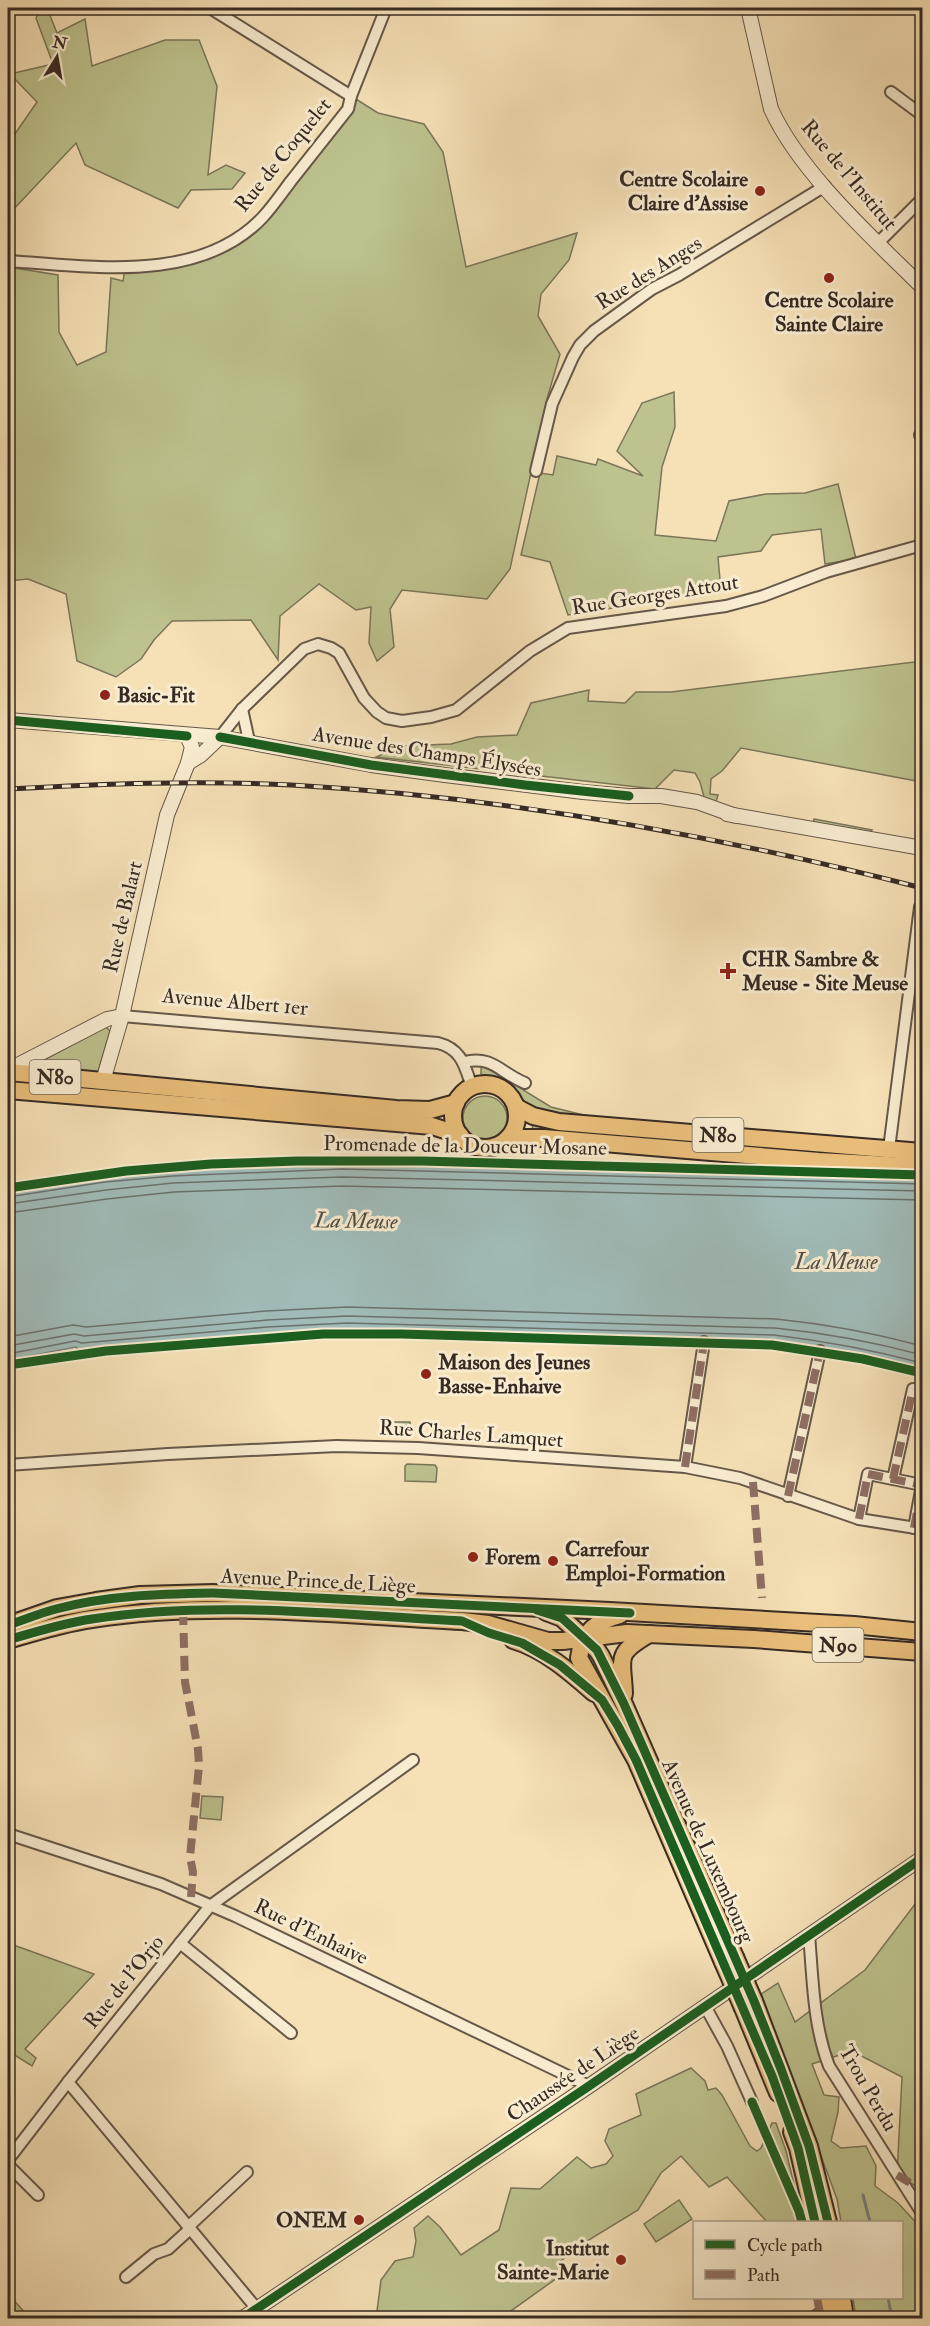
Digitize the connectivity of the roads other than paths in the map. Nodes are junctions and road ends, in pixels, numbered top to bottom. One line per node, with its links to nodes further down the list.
1 (210, 8): 5 (street)
2 (386, 8): 5 (street, Rue de Coquelet)
3 (748, 8): 7 (street, Rue de l'Institut)
4 (891, 92): 6 (street)
5 (351, 96): 10 (street, Rue de Coquelet)
6 (922, 115)
7 (825, 186): 9 (street, Rue de l'Institut); 12 (street, Rue des Anges)
8 (922, 199): 9 (street)
9 (878, 243): 11 (street, Rue de l'Institut)
10 (8, 261)
11 (922, 287)
12 (537, 471)
13 (922, 545): 14 (street, Rue Georges Attout)
14 (242, 709): 17 (street); 18 (street)
15 (8, 720): 16 (street, Avenue des Champs Élysées)
16 (187, 736): 17 (street, Avenue des Champs Élysées); 19 (street, Rue de Balart)
17 (220, 737): 18 (street, Avenue des Champs Élysées); 19 (street)
18 (249, 741): 20 (street, Avenue des Champs Élysées)
19 (188, 763): 22 (street, Rue de Balart)
20 (922, 848)
21 (920, 907): 37 (street)
22 (122, 1016): 23 (street, Avenue Albert 1er); 24 (street, Avenue Albert 1er); 25 (street, Rue de Balart)
23 (464, 1062): 26 (street); 28 (street)
24 (8, 1071): 25 (main road, Avenue Albert 1er / N80)
25 (103, 1082): 27 (main road, Avenue Albert 1er / N80); 30 (main road)
26 (525, 1083)
27 (139, 1085): 31 (main road, Avenue Albert 1er / N80); 32 (main road, Avenue Albert 1er / N80)
28 (472, 1087): 32 (main road); 33 (main road)
29 (8, 1090): 30 (main road, Avenue Albert 1er / N80)
30 (80, 1096): 31 (main road, Avenue Albert 1er / N80)
31 (106, 1099): 34 (main road, Avenue Albert 1er / N80)
32 (456, 1103): 34 (main road)
33 (516, 1107): 35 (main road); 36 (main road, N80)
34 (460, 1135): 35 (main road, Avenue Albert 1er)
35 (508, 1138): 39 (main road, Avenue Albert 1er / N80)
36 (832, 1144): 37 (main road, N80); 39 (main road)
37 (889, 1149): 38 (main road, N80); 40 (main road)
38 (922, 1152)
39 (819, 1161): 40 (main road, Avenue Albert 1er / N80)
40 (882, 1166): 41 (main road, Avenue Albert 1er / N80)
41 (922, 1167)
42 (704, 1342): 46 (street)
43 (820, 1351): 49 (street)
44 (913, 1389): 47 (street)
45 (8, 1465): 46 (street, Rue Charles Lamquet)
46 (685, 1467): 49 (street, Rue Charles Lamquet)
47 (893, 1479): 48 (street); 50 (street)
48 (922, 1485): 51 (street)
49 (788, 1496): 50 (street, Rue Charles Lamquet)
50 (859, 1519): 51 (street, Rue Charles Lamquet)
51 (918, 1529)
52 (124, 1597): 53 (main road, Avenue Prince de Liège); 55 (main road); 57 (main road, Avenue Prince de Liège)
53 (537, 1610): 54 (main road, Avenue Prince de Liège / N90); 60 (main road)
54 (630, 1613): 58 (main road, Avenue Prince de Liège / N90); 60 (main road)
55 (126, 1614): 56 (main road, Avenue Prince de Liège); 61 (main road, Avenue Prince de Liège)
56 (462, 1621): 60 (main road, Avenue Prince de Liège / N90); 63 (main road)
57 (8, 1625)
58 (922, 1632)
59 (649, 1634): 60 (main road, Avenue Prince de Liège / N90); 62 (main road, Avenue Prince de Liège / N90); 64 (main road)
60 (585, 1638): 63 (main road, Avenue de Luxembourg); 64 (main road, Avenue de Luxembourg)
61 (8, 1640)
62 (922, 1652)
63 (602, 1700): 71 (main road, Avenue de Luxembourg)
64 (624, 1704): 71 (main road, Avenue de Luxembourg)
65 (413, 1760): 68 (street, Rue de l'Orjo)
66 (8, 1834): 68 (street, Rue d'Enhaive)
67 (922, 1858): 69 (street, Chaussée de Liège)
68 (210, 1906): 70 (street, Rue de l'Orjo); 76 (street, Rue d'Enhaive)
69 (809, 1935): 73 (street, Chaussée de Liège); 82 (street, Trou Perdu)
70 (180, 1943): 74 (street); 75 (street, Rue de l'Orjo)
71 (729, 1959): 72 (main road, Avenue de Luxembourg, bridge)
72 (748, 2005): 83 (main road, Avenue de Luxembourg); 84 (main road, Avenue de Luxembourg)
73 (705, 2006): 76 (street, Chaussée de Liège); 77 (street)
74 (291, 2033)
75 (68, 2082): 78 (street, Rue de l'Orjo); 85 (street)
76 (589, 2086): 88 (street, Chaussée de Liège)
77 (752, 2102)
78 (8, 2160)
79 (8, 2165): 81 (street)
80 (247, 2172): 85 (street)
81 (38, 2194)
82 (922, 2213)
83 (815, 2221)
84 (828, 2221)
85 (189, 2228): 86 (street); 88 (street)
86 (126, 2277)
87 (836, 2308): 90 (street)
88 (257, 2309): 89 (street, Chaussée de Liège)
89 (243, 2319)
90 (813, 2319)

